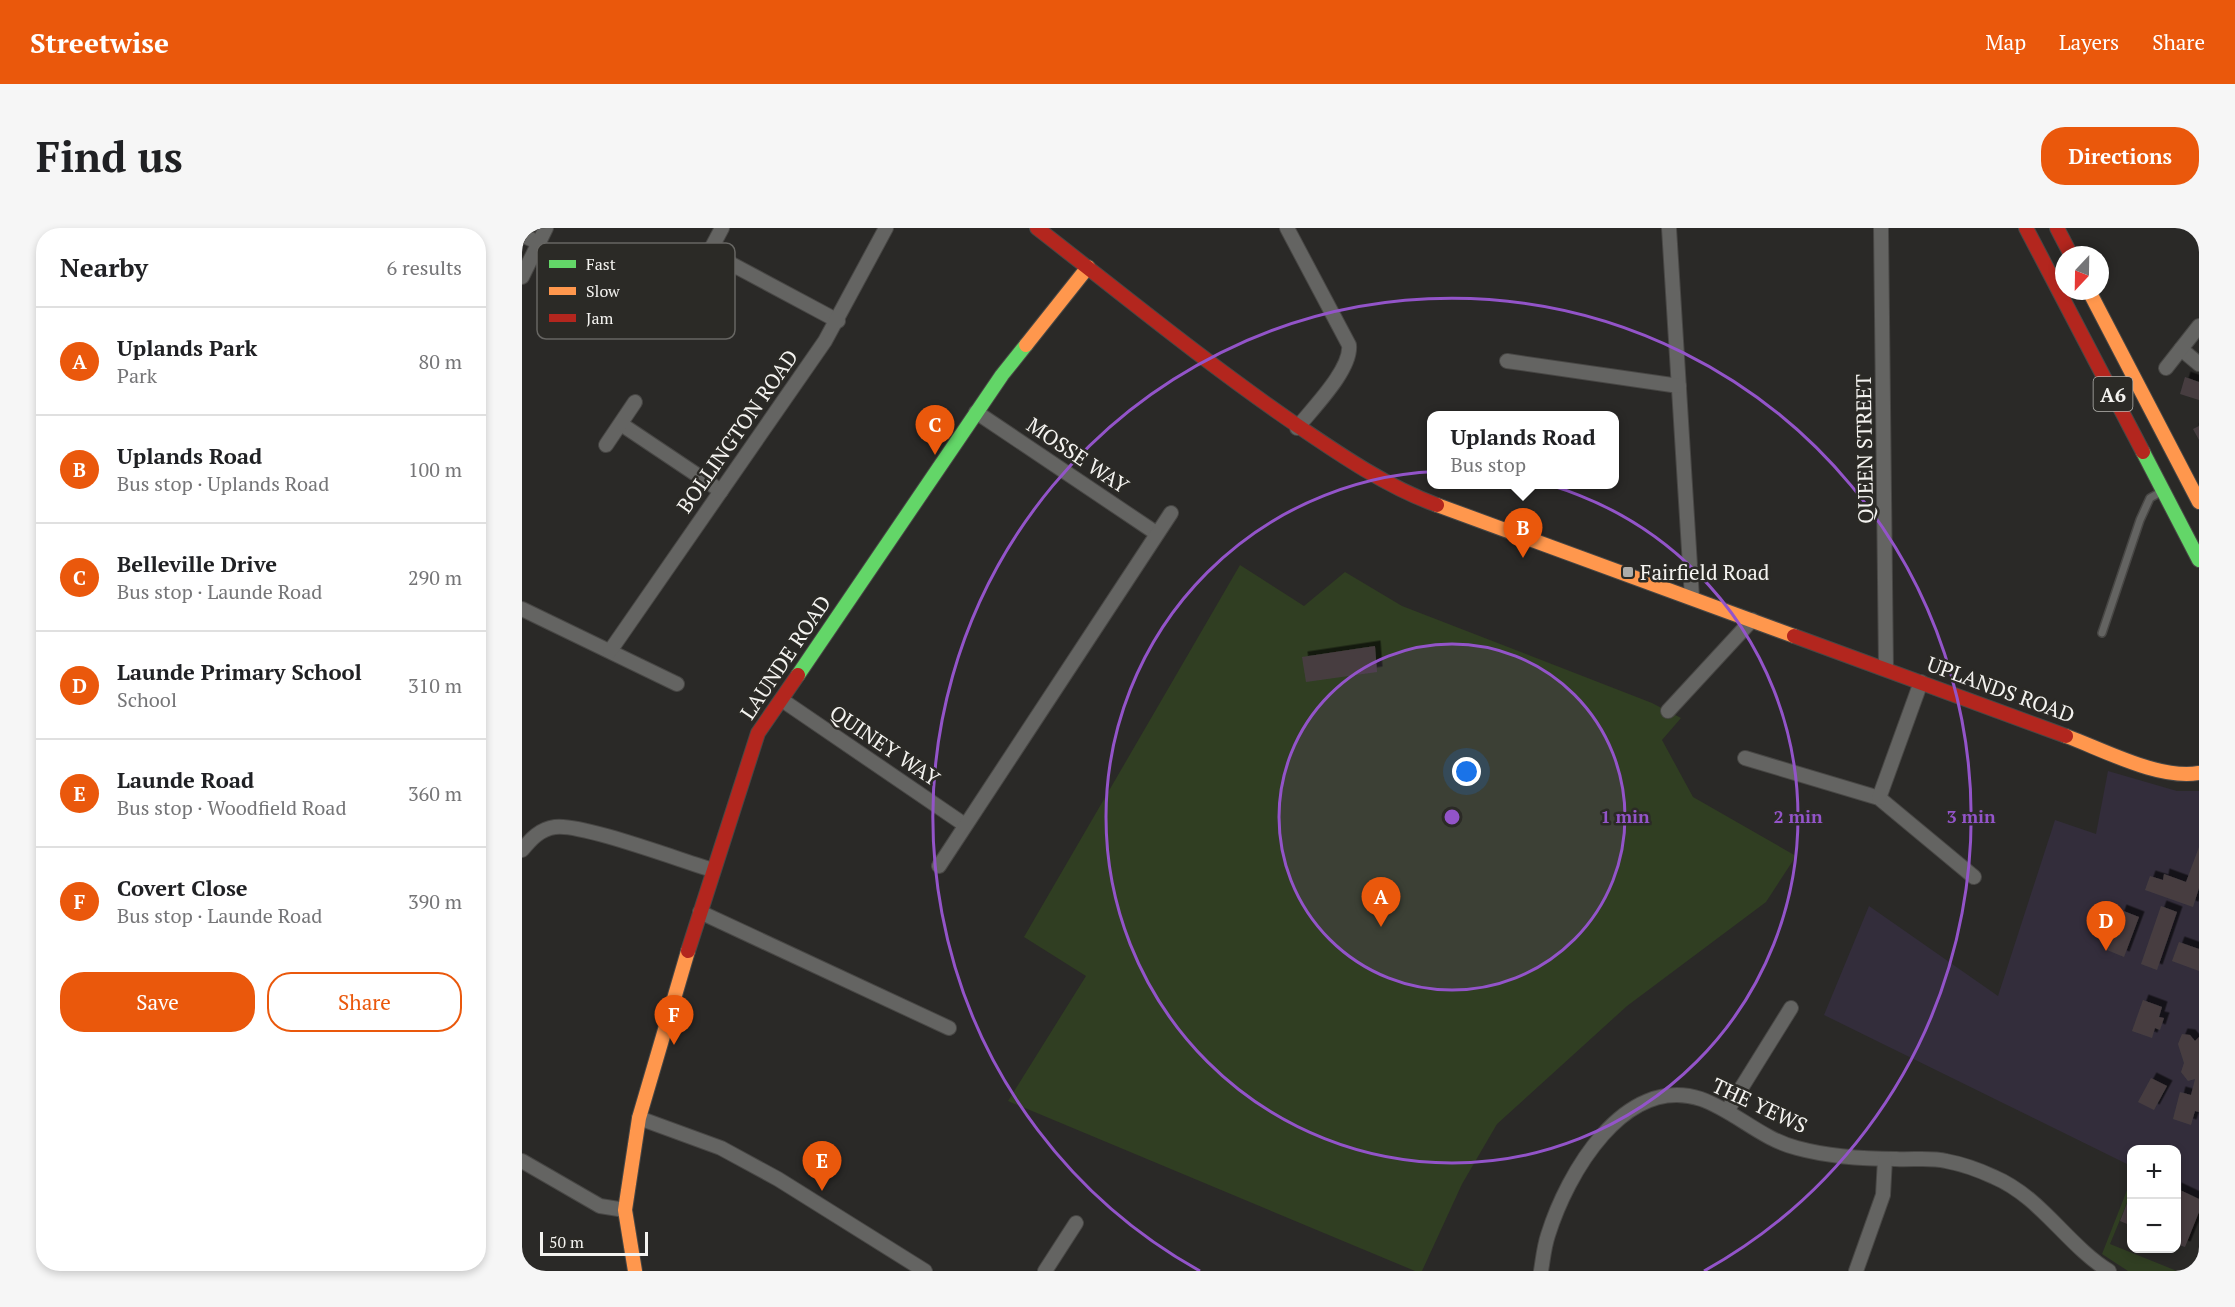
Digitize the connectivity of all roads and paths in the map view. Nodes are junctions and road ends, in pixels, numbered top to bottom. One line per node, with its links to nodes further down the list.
1 (546, 228): 11 (street)
2 (722, 228): 12 (street)
3 (886, 228): 19 (street, BOLLINGTON ROAD)
4 (1036, 228): 16 (main road, UPLANDS ROAD)
5 (1287, 228): 29 (street)
6 (1669, 228): 25 (street)
7 (1881, 228): 42 (street, QUEEN STREET)
8 (2026, 228): 32 (main road, A6)
9 (2057, 228): 13 (main road)
10 (522, 235): 11 (street)
11 (539, 243)
12 (714, 243)
13 (2066, 246)
14 (537, 247): 17 (street)
15 (735, 266): 19 (street)
16 (1088, 267): 27 (main road, LAUNDE ROAD); 29 (main road, UPLANDS ROAD)
17 (522, 277)
18 (2094, 300): 33 (main road, A6)
19 (838, 321): 31 (street, BOLLINGTON ROAD)
20 (2199, 326): 21 (street)
21 (2181, 349): 23 (street); 24 (street)
22 (1507, 361): 25 (street)
23 (2199, 364)
24 (2166, 368)
25 (1679, 386): 37 (street)
26 (636, 402): 28 (street)
27 (976, 412): 35 (street, MOSSE WAY); 45 (main road, LAUNDE ROAD)
28 (621, 424): 30 (street); 31 (street)
29 (1298, 428): 37 (main road, UPLANDS ROAD)
30 (606, 446)
31 (721, 491): 41 (street, BOLLINGTON ROAD)
32 (2163, 491): 36 (main road, A6); 40 (lane)
33 (2199, 502)
34 (1171, 513): 35 (street)
35 (1156, 533): 50 (street)
36 (2199, 560)
37 (1692, 598): 39 (main road, UPLANDS ROAD)
38 (522, 609): 41 (street)
39 (1752, 620): 42 (main road, UPLANDS ROAD); 46 (street)
40 (2102, 633)
41 (610, 651): 44 (street)
42 (1886, 669): 43 (main road, UPLANDS ROAD)
43 (1921, 682): 48 (main road, UPLANDS ROAD); 49 (street)
44 (677, 684)
45 (782, 700): 50 (street, QUINEY WAY); 53 (main road, LAUNDE ROAD)
46 (1668, 711)
47 (1745, 758): 49 (street)
48 (2199, 773)
49 (1879, 798): 54 (street)
50 (965, 825): 52 (street)
51 (522, 850): 53 (street)
52 (939, 866)
53 (713, 870): 55 (main road, LAUNDE ROAD)
54 (1974, 877)
55 (700, 912): 57 (street); 59 (main road, LAUNDE ROAD)
56 (1791, 1008): 58 (street)
57 (949, 1028)
58 (1727, 1112): 60 (street, THE YEWS); 67 (street, THE YEWS)
59 (639, 1118): 62 (main road, LAUNDE ROAD); 65 (street)
60 (1885, 1159): 68 (street); 69 (street, THE YEWS)
61 (522, 1161): 62 (street)
62 (625, 1210): 64 (main road, LAUNDE ROAD)
63 (1076, 1223): 66 (street)
64 (635, 1271)
65 (925, 1271)
66 (1045, 1271)
67 (1541, 1271)
68 (1856, 1271)
69 (2109, 1271)

